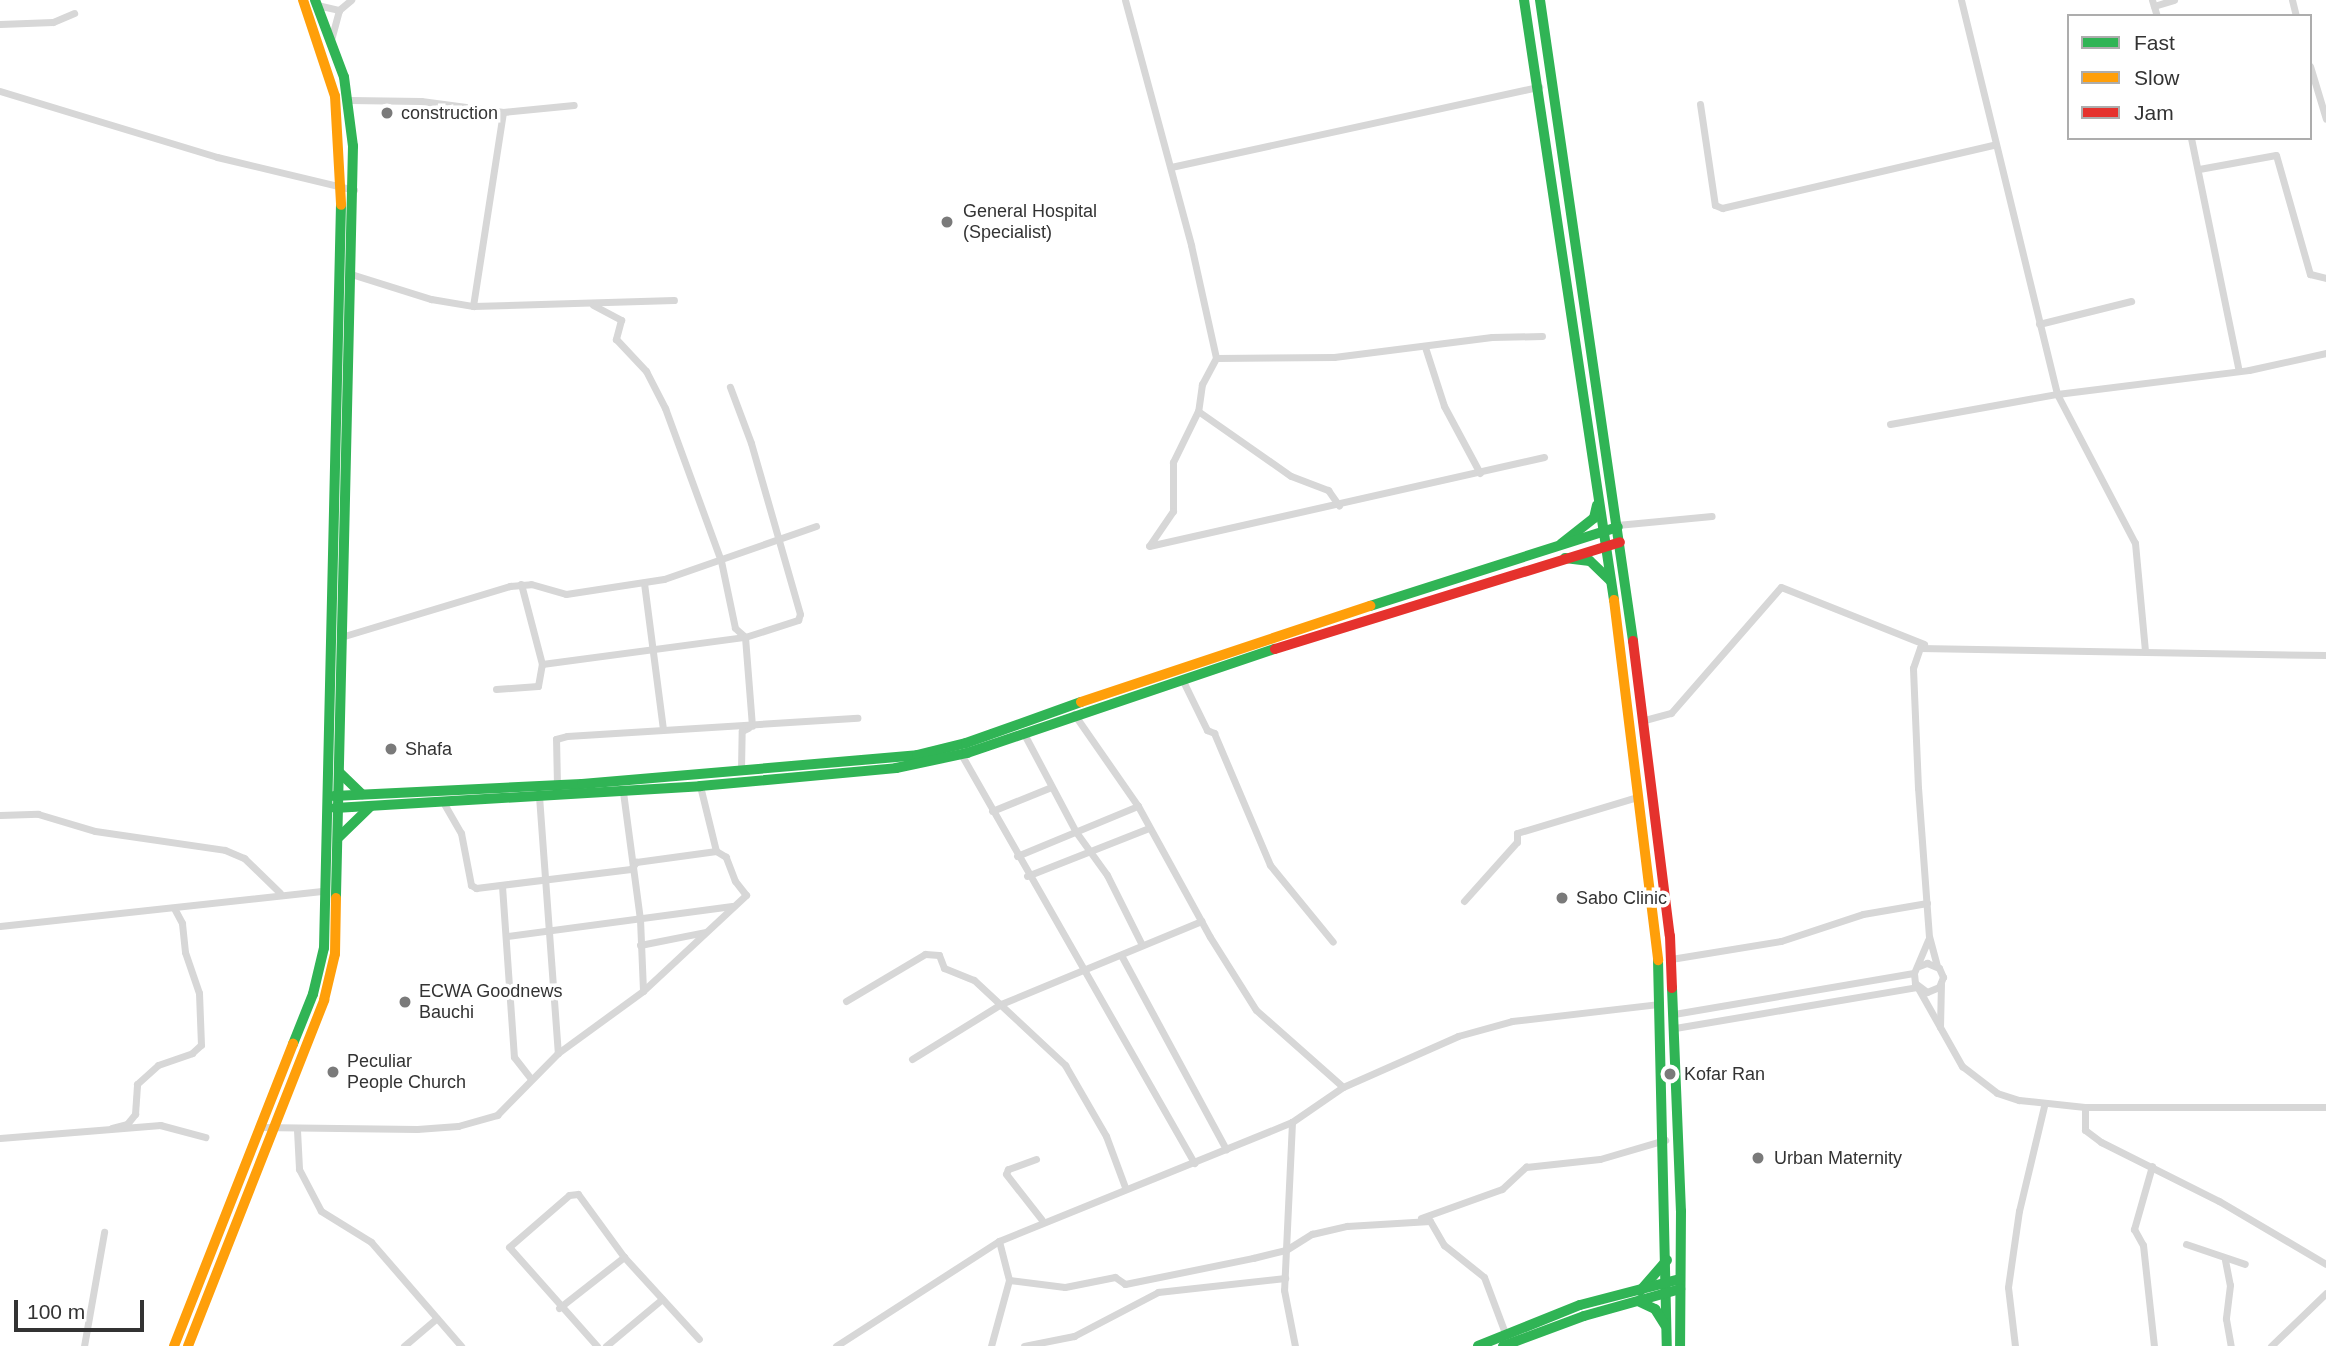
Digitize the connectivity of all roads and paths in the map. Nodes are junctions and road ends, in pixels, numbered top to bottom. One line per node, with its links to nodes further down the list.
1 (303, 0): 26 (street)
2 (351, 0): 10 (street)
3 (1125, 0): 24 (street)
4 (1524, 0): 15 (street)
5 (1540, 0): 28 (street)
6 (1961, 0): 23 (street)
7 (2174, 0): 9 (street)
8 (316, 3): 10 (street); 13 (street)
9 (2153, 3)
10 (339, 10): 13 (street)
11 (74, 13): 12 (street)
12 (0, 24)
13 (331, 40): 17 (street)
14 (2312, 73): 21 (street)
15 (1539, 87): 24 (street); 29 (street)
16 (0, 91): 26 (street)
17 (349, 100): 20 (street); 27 (street)
18 (1700, 104): 23 (street)
19 (574, 105): 20 (street)
20 (503, 112): 35 (street)
21 (2326, 119)
22 (2192, 140): 25 (street)
23 (1993, 145): 36 (street)
24 (1171, 167): 40 (street)
25 (2199, 169): 31 (street); 41 (street)
26 (341, 188): 27 (street); 86 (street)
27 (354, 190): 30 (street)
28 (1575, 227): 29 (street); 52 (street)
29 (1561, 229): 48 (street)
30 (351, 274): 35 (street); 63 (street)
31 (2326, 278)
32 (674, 300): 34 (street)
33 (2131, 301): 36 (street)
34 (593, 305): 35 (street); 59 (street)
35 (473, 306)
36 (2039, 324): 43 (street)
37 (1542, 336): 38 (street)
38 (1425, 347): 40 (street); 47 (street)
39 (2326, 353): 41 (street)
40 (1216, 358): 44 (street)
41 (2238, 368): 43 (street)
42 (730, 387): 54 (street)
43 (2057, 394): 45 (street); 67 (street)
44 (1198, 411): 49 (street); 49 (street)
45 (1890, 424)
46 (1544, 457): 47 (street)
47 (1480, 473): 49 (street)
48 (1599, 499): 53 (street); 56 (street)
49 (1339, 506)
50 (1712, 516): 52 (street)
51 (816, 526): 54 (street)
52 (1618, 526): 53 (street); 55 (street)
53 (1603, 531): 56 (street); 57 (street)
54 (779, 539): 59 (street); 64 (street)
55 (1620, 542): 57 (street); 74 (street)
56 (1561, 544): 79 (street)
57 (1606, 545): 58 (street); 60 (street)
58 (1565, 558): 60 (street); 70 (street)
59 (721, 561): 61 (street); 64 (street)
60 (1611, 582): 88 (street)
61 (644, 583): 62 (street); 66 (street)
62 (521, 584): 63 (street); 69 (street)
63 (341, 637): 80 (street)
64 (746, 637): 66 (street); 75 (street)
65 (1949, 646): 67 (street); 74 (street); 108 (street)
66 (656, 651): 69 (street); 76 (street)
67 (2145, 651): 68 (street)
68 (2326, 655)
69 (542, 664): 71 (street)
70 (1182, 679): 72 (street); 118 (street)
71 (496, 689)
72 (1074, 714): 77 (street); 91 (street)
73 (857, 718): 75 (street)
74 (1641, 721): 122 (street)
75 (752, 726): 76 (street); 79 (street)
76 (663, 729): 81 (street)
77 (1022, 731): 78 (street); 83 (street)
78 (961, 754): 82 (street); 93 (street)
79 (741, 770): 81 (street)
80 (339, 772): 85 (street); 86 (street)
81 (557, 785): 85 (street)
82 (700, 786): 84 (street); 99 (street)
83 (1051, 787): 93 (street); 96 (street)
84 (623, 792): 87 (street); 101 (street)
85 (362, 794): 86 (street)
86 (334, 796): 92 (street)
87 (539, 796): 89 (street); 103 (street)
88 (1637, 797): 107 (street); 131 (street)
89 (443, 802): 90 (street); 104 (street)
90 (372, 805): 92 (street); 97 (street)
91 (1138, 806): 95 (street); 96 (street)
92 (334, 808): 97 (street); 105 (street)
93 (992, 811): 100 (street)
94 (0, 815): 106 (street)
95 (1149, 828): 98 (street); 112 (street)
96 (1076, 832): 98 (street); 100 (street)
97 (338, 838): 145 (street)
98 (1090, 850): 102 (street); 120 (street)
99 (716, 851): 101 (street); 109 (street)
100 (1017, 856): 102 (street)
101 (631, 870): 103 (street); 111 (street)
102 (1027, 876): 124 (street)
103 (545, 879): 104 (street); 114 (street)
104 (502, 886): 116 (street)
105 (324, 891): 106 (street); 143 (street)
106 (280, 893): 110 (street)
107 (1464, 901)
108 (1927, 903): 117 (street); 122 (street)
109 (734, 906): 111 (street); 115 (street)
110 (174, 908): 113 (street); 144 (street)
111 (640, 919): 114 (street); 119 (street)
112 (1201, 921): 120 (street); 138 (street)
113 (0, 926)
114 (551, 930): 116 (street); 135 (street)
115 (705, 932): 119 (street); 128 (street)
116 (507, 936): 137 (street)
117 (1929, 937): 123 (street); 125 (street)
118 (1333, 942)
119 (640, 945): 128 (street)
120 (1142, 945): 121 (street)
121 (1121, 955): 124 (street); 150 (street)
122 (1671, 959): 132 (street)
123 (1937, 965): 125 (street); 126 (street)
124 (1086, 968): 130 (street); 152 (street)
125 (1916, 970): 127 (street); 132 (street)
126 (1941, 984): 127 (street); 134 (street)
127 (1917, 987): 133 (street); 134 (street)
128 (643, 991): 135 (street)
129 (846, 1002): 130 (street)
130 (1001, 1004): 136 (street); 154 (street)
131 (1660, 1004): 138 (street); 149 (street)
132 (1674, 1014): 133 (street)
133 (1675, 1028): 168 (street)
134 (1940, 1028): 139 (street)
135 (558, 1053): 137 (street)
136 (912, 1059)
137 (531, 1079): 146 (street)
138 (1343, 1087): 142 (street)
139 (2043, 1106): 140 (street); 193 (street)
140 (2085, 1107): 141 (street); 153 (street)
141 (2326, 1107)
142 (1292, 1122): 150 (street); 160 (street)
143 (259, 1127): 145 (street); 179 (street)
144 (112, 1128): 147 (street); 148 (street)
145 (271, 1130): 146 (street); 180 (street)
146 (297, 1130): 174 (street)
147 (205, 1137)
148 (0, 1138)
149 (1665, 1140): 156 (street); 162 (street)
150 (1226, 1149): 152 (street)
151 (1036, 1158): 155 (street)
152 (1194, 1163): 154 (street)
153 (2152, 1166): 165 (street); 194 (street)
154 (1125, 1187): 155 (street)
155 (1042, 1220): 158 (street)
156 (1413, 1220): 160 (street); 176 (street)
157 (104, 1232): 178 (street)
158 (999, 1241): 167 (street); 185 (street)
159 (2186, 1244): 163 (street)
160 (1286, 1250): 166 (street); 167 (street)
161 (624, 1257): 172 (street); 173 (street); 173 (street)
162 (1667, 1260): 169 (street); 170 (street)
163 (2225, 1260): 164 (street); 195 (street)
164 (2245, 1264)
165 (2326, 1264)
166 (1285, 1278): 187 (street); 188 (street)
167 (1009, 1280): 186 (street)
168 (1680, 1284): 169 (street); 192 (street)
169 (1667, 1288): 170 (street); 175 (street)
170 (1640, 1296): 175 (street); 176 (street); 190 (street)
171 (2326, 1296): 196 (street)
172 (662, 1299): 177 (street); 184 (street)
173 (559, 1308): 183 (street)
174 (437, 1318): 181 (street); 182 (street)
175 (1667, 1330): 191 (street)
176 (1505, 1333): 189 (street)
177 (699, 1339)
178 (83, 1346)
179 (174, 1346)
180 (188, 1346)
181 (404, 1346)
182 (461, 1346)
183 (597, 1346)
184 (606, 1346)
185 (836, 1346)
186 (990, 1346)
187 (1024, 1346)
188 (1295, 1346)
189 (1478, 1346)
190 (1503, 1346)
191 (1667, 1346)
192 (1680, 1346)
193 (2015, 1346)
194 (2154, 1346)
195 (2231, 1346)
196 (2271, 1346)

